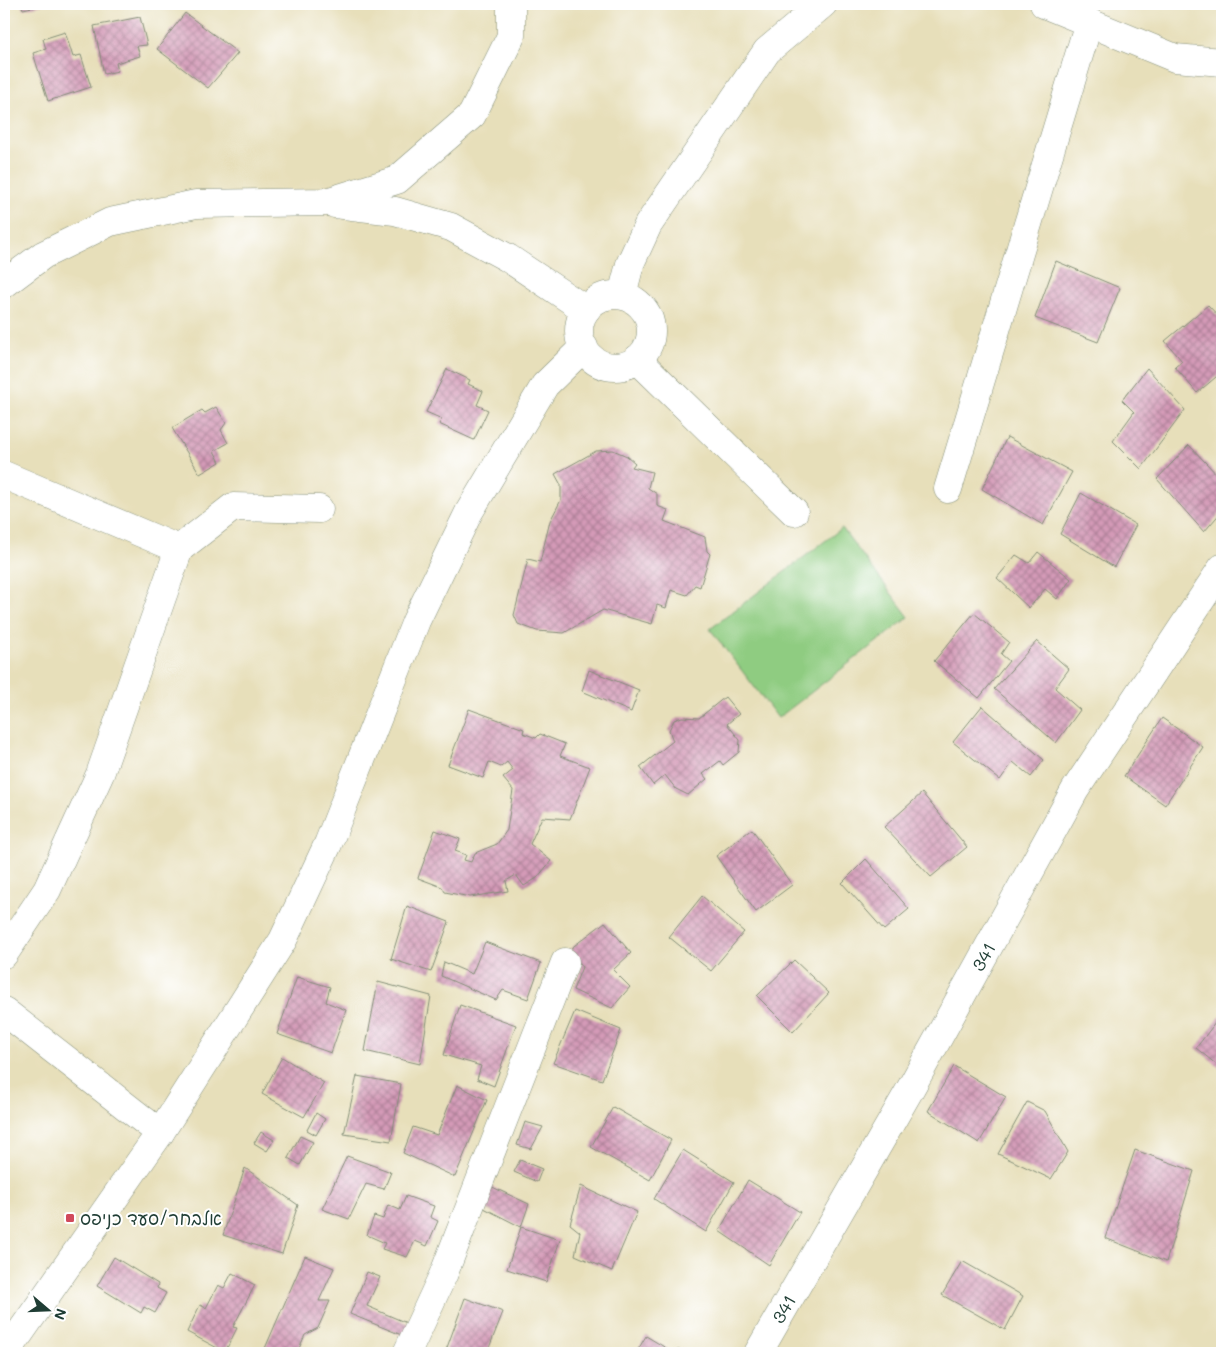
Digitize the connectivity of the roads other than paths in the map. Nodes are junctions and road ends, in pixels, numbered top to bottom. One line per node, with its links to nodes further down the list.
1 (511, 4): 6 (street)
2 (823, 4): 8 (street)
3 (1044, 4): 4 (street)
4 (1089, 22): 5 (street); 13 (street)
5 (1222, 62)
6 (326, 202): 7 (street); 9 (street)
7 (4, 284)
8 (622, 296): 9 (street); 11 (street)
9 (586, 310): 10 (street)
10 (584, 347): 11 (street); 21 (street)
11 (637, 359): 15 (street)
12 (4, 475): 16 (street)
13 (948, 489)
14 (319, 509): 16 (street)
15 (794, 512)
16 (179, 549): 18 (street)
17 (1222, 568): 24 (street, 341)
18 (4, 954)
19 (565, 962): 23 (street)
20 (4, 1011): 21 (street)
21 (160, 1133): 22 (street)
22 (6, 1353)
23 (407, 1353)
24 (758, 1353)

